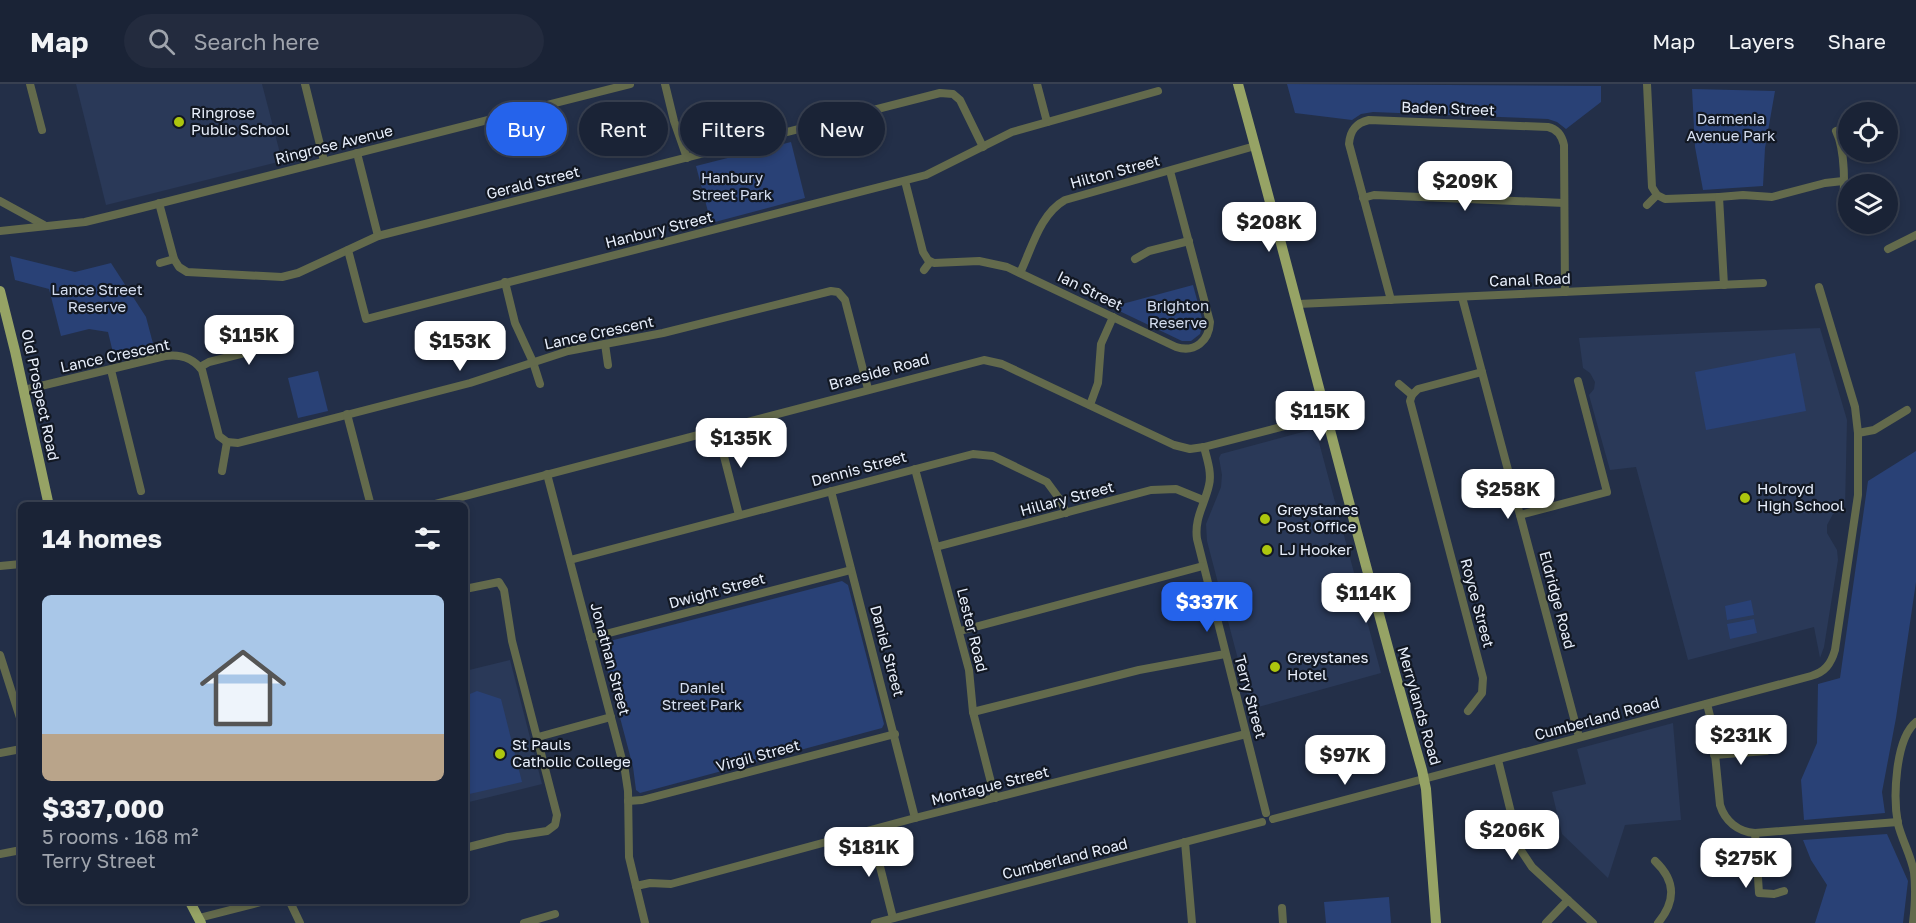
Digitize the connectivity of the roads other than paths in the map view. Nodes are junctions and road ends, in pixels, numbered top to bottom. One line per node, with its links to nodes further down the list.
1 (30, 84): 10 (street)
2 (305, 84): 16 (street)
3 (630, 84): 14 (street, Ringrose Avenue)
4 (665, 84): 15 (street)
5 (1037, 84): 9 (street)
6 (1238, 84): 12 (main road, Merrylands Road)
7 (1647, 84): 21 (street)
8 (1158, 92): 9 (street, Hanbury Street)
9 (1047, 122): 13 (street, Hanbury Street)
10 (42, 130)
11 (1836, 131): 18 (street)
12 (1255, 146): 17 (street, Hilton Street); 49 (main road, Merrylands Road)
13 (983, 147): 15 (street, Gerald Street); 19 (street, Hanbury Street)
14 (357, 153): 16 (street, Ringrose Avenue); 31 (street)
15 (687, 158): 31 (street, Gerald Street)
16 (324, 161): 25 (street, Ringrose Avenue)
17 (1170, 171): 32 (street, Ian Street); 40 (street, Hilton Street)
18 (1843, 174)
19 (905, 181): 37 (street); 41 (street, Hanbury Street)
20 (1838, 182): 22 (street)
21 (1657, 195): 22 (street); 27 (street)
22 (1719, 197): 43 (street)
23 (1364, 198): 26 (street); 26 (street, Baden Street); 48 (street, Baden Street)
24 (0, 201): 28 (street)
25 (159, 203): 28 (street, Ringrose Avenue); 35 (street)
26 (1564, 203): 45 (street, Baden Street)
27 (1647, 205)
28 (44, 225): 29 (street, Ringrose Avenue)
29 (0, 231)
30 (1916, 235): 33 (street)
31 (378, 236): 34 (street, Gerald Street)
32 (1189, 241): 36 (street); 50 (street, Ian Street)
33 (1888, 249)
34 (348, 250): 35 (street, Gerald Street); 41 (street, Hanbury Street)
35 (174, 259): 38 (street)
36 (1135, 259)
37 (930, 262): 39 (street); 40 (street, Ian Street)
38 (160, 263)
39 (924, 270)
40 (1020, 273): 50 (street, Ian Street)
41 (505, 282): 53 (street)
42 (1763, 283): 43 (street, Canal Road)
43 (1724, 285): 45 (street, Canal Road)
44 (1819, 286): 69 (street, Cumberland Road)
45 (1565, 292): 47 (street, Canal Road)
46 (0, 293): 62 (main road, Old Prospect Road)
47 (1462, 297): 48 (street, Canal Road); 57 (street, Eldridge Road)
48 (1391, 300): 49 (street, Canal Road)
49 (1298, 304): 67 (main road, Merrylands Road)
50 (1113, 317): 64 (street)
51 (288, 342): 55 (street)
52 (605, 344): 53 (street, Lance Crescent); 54 (street); 61 (street, Lance Crescent)
53 (533, 362): 59 (street); 66 (street, Lance Crescent)
54 (608, 365)
55 (200, 367): 56 (street, Lance Crescent); 70 (street)
56 (111, 370): 62 (street, Lance Crescent); 75 (street)
57 (1482, 372): 63 (street); 83 (street, Eldridge Road)
58 (1578, 381): 83 (street)
59 (540, 384)
60 (1399, 384): 63 (street)
61 (868, 389): 64 (street, Braeside Road); 68 (street, Braeside Road)
62 (24, 390): 78 (main road, Old Prospect Road)
63 (1412, 394): 96 (street, Royce Street)
64 (1090, 405): 71 (street, Braeside Road)
65 (1907, 410): 69 (street)
66 (347, 414): 70 (street, Lance Crescent); 79 (street)
67 (1327, 415): 71 (street, Braeside Road); 110 (main road, Merrylands Road)
68 (717, 429): 74 (street, Braeside Road); 82 (street)
69 (1858, 433): 95 (street, Cumberland Road)
70 (227, 442): 73 (street)
71 (1204, 447): 77 (street, Terry Street)
72 (915, 469): 76 (street, Dennis Street); 81 (street, Dennis Street); 84 (street, Lester Road)
73 (222, 471)
74 (547, 474): 80 (street, Braeside Road); 85 (street, Jonathan Street)
75 (141, 491)
76 (831, 491): 82 (street, Dennis Street); 89 (street, Daniel Street)
77 (1203, 500): 81 (street, Hillary Street); 88 (street, Terry Street)
78 (48, 502)
79 (370, 502)
80 (442, 502)
81 (1066, 513): 84 (street, Hillary Street)
82 (739, 515): 85 (street, Dennis Street)
83 (1521, 515): 104 (street, Eldridge Road)
84 (936, 547): 91 (street, Lester Road)
85 (570, 560): 92 (street, Jonathan Street)
86 (18, 564): 87 (street)
87 (0, 566)
88 (1203, 566): 91 (street); 93 (street, Terry Street)
89 (851, 570): 92 (street, Dwight Street); 101 (street, Daniel Street)
90 (468, 588): 103 (street)
91 (960, 631): 98 (street, Lester Road)
92 (590, 638): 99 (street, Jonathan Street)
93 (1226, 654): 98 (street); 102 (street, Terry Street)
94 (0, 655): 97 (street)
95 (1707, 704): 104 (street, Cumberland Road); 108 (street)
96 (1468, 711)
97 (18, 712)
98 (973, 712): 111 (street, Lester Road)
99 (611, 717): 103 (street); 112 (street, Jonathan Street)
100 (1916, 722): 115 (street)
101 (895, 734): 112 (street, Virgil Street); 113 (street, Daniel Street)
102 (1246, 734): 111 (street, Montague Street); 114 (street, Terry Street)
103 (538, 737): 119 (street)
104 (1579, 737): 109 (street, Cumberland Road)
105 (18, 750): 107 (street)
106 (1766, 751): 108 (street)
107 (0, 753)
108 (1714, 755): 117 (street)
109 (1498, 760): 110 (street, Cumberland Road); 125 (street)
110 (1424, 779): 114 (street, Cumberland Road); 139 (main road, Merrylands Road)
111 (995, 798): 113 (street, Montague Street)
112 (628, 801): 123 (street, Jonathan Street)
113 (915, 818): 116 (street, Montague Street)
114 (1267, 818): 118 (street, Cumberland Road)
115 (1898, 822): 117 (street); 143 (street)
116 (871, 831): 123 (street, Montague Street); 131 (street)
117 (1755, 833): 124 (street)
118 (1185, 842): 131 (street, Cumberland Road); 137 (street)
119 (468, 847)
120 (18, 851): 121 (street)
121 (0, 854)
122 (1655, 861): 142 (street)
123 (636, 886): 135 (street, Jonathan Street)
124 (1784, 891)
125 (1568, 900): 140 (street); 141 (street)
126 (191, 904): 132 (main road)
127 (255, 904): 132 (street)
128 (291, 904): 133 (street)
129 (1282, 908): 138 (street)
130 (555, 914): 134 (street)
131 (892, 918): 136 (street, Cumberland Road)
132 (200, 921)
133 (300, 923)
134 (524, 923)
135 (645, 923)
136 (875, 923)
137 (1192, 923)
138 (1283, 923)
139 (1436, 923)
140 (1546, 923)
141 (1593, 923)
142 (1658, 923)
143 (1912, 923)

